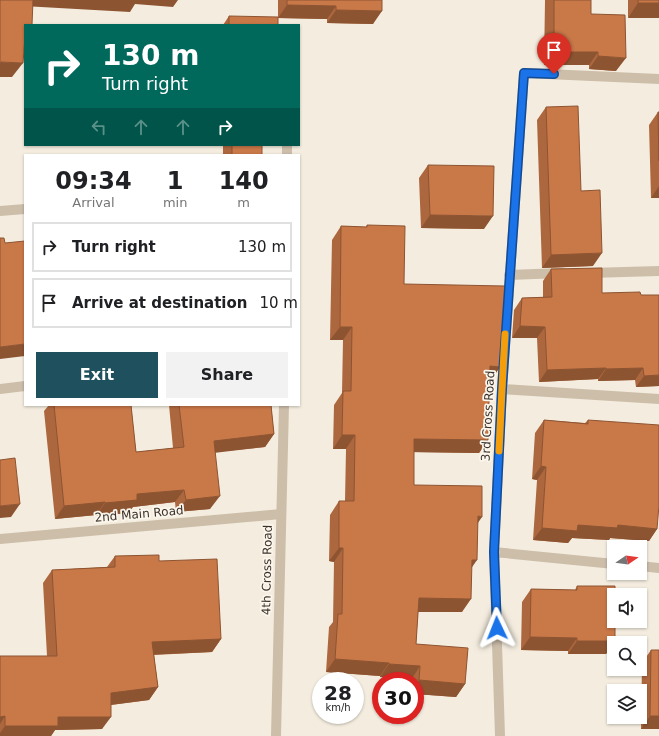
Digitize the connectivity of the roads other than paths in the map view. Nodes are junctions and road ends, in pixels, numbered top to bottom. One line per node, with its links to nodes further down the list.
1 (659, 79): 5 (street, 3rd Cross Road)
2 (24, 209): 3 (street)
3 (0, 210)
4 (659, 271): 5 (street)
5 (510, 275): 8 (street, 3rd Cross Road)
6 (24, 386): 7 (street)
7 (0, 389)
8 (502, 389): 9 (street); 13 (street, 3rd Cross Road)
9 (659, 399)
10 (284, 406): 11 (street, 4th Cross Road)
11 (281, 514): 12 (street, 2nd Main Road); 17 (street, 4th Cross Road)
12 (0, 539)
13 (494, 552): 14 (street); 18 (street, 3rd Cross Road)
14 (607, 563)
15 (647, 567): 16 (street)
16 (659, 568)
17 (276, 736)
18 (500, 736)

